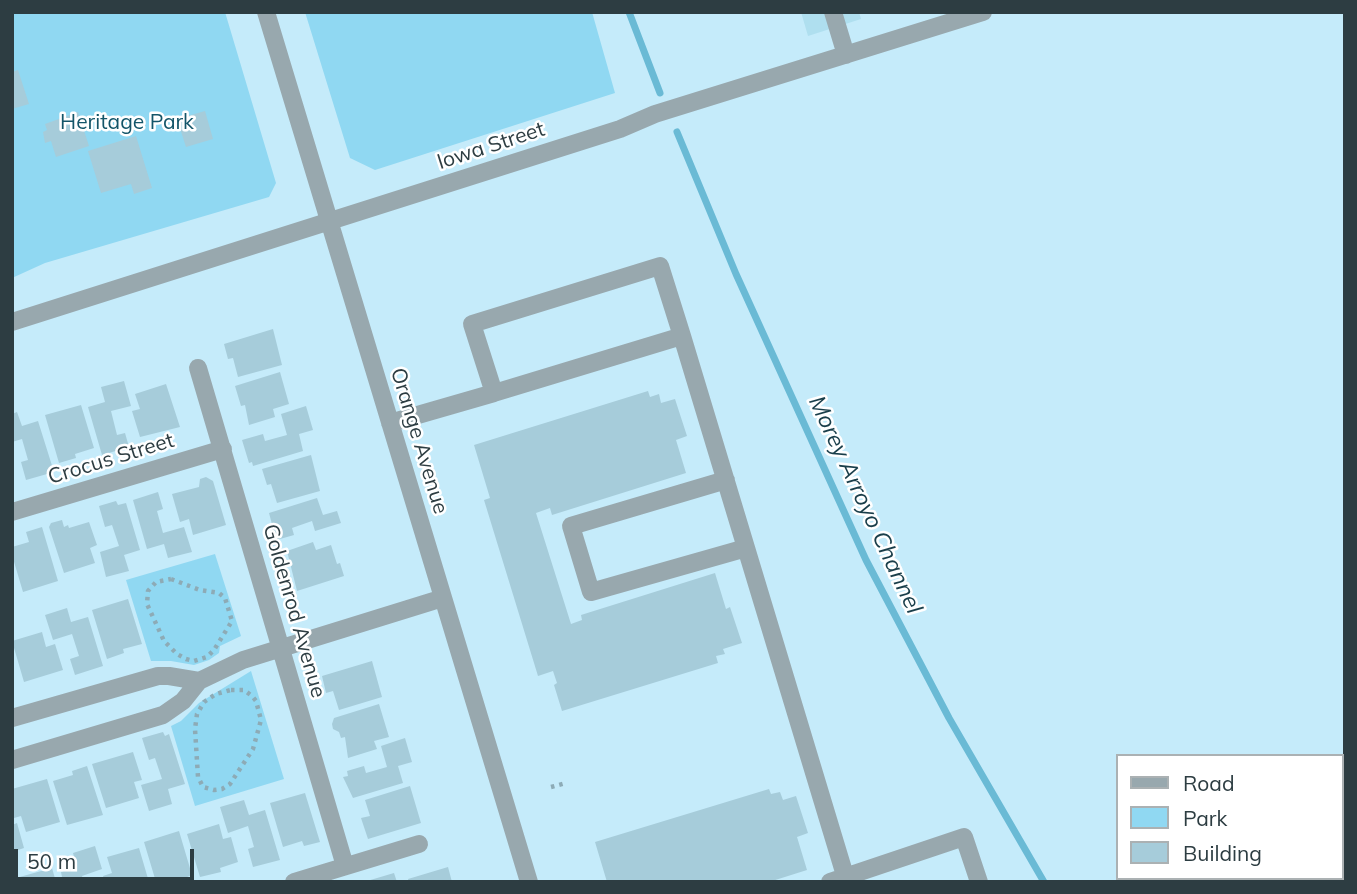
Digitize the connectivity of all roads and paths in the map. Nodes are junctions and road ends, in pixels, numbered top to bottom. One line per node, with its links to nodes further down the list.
1 (266, 12): 5 (street, Orange Avenue)
2 (833, 12): 4 (street)
3 (983, 12): 4 (street, Iowa Street)
4 (846, 55): 5 (street, Iowa Street)
5 (329, 222): 6 (street, Iowa Street); 10 (street, Orange Avenue)
6 (12, 322)
7 (682, 336): 9 (street); 9 (street); 12 (street)
8 (198, 368): 11 (street, Goldenrod Avenue)
9 (494, 393): 10 (street)
10 (390, 423): 16 (street, Orange Avenue)
11 (223, 449): 13 (street, Crocus Street); 17 (street, Goldenrod Avenue)
12 (726, 480): 14 (street); 14 (street)
13 (12, 512)
14 (746, 548): 26 (street)
15 (200, 590): 15 (path)
16 (443, 598): 17 (street); 28 (street, Orange Avenue)
17 (282, 648): 18 (street); 25 (street, Goldenrod Avenue)
18 (199, 681): 19 (street); 21 (street)
19 (12, 718)
20 (253, 749): 20 (path)
21 (12, 760)
22 (566, 783): 23 (path)
23 (551, 787)
24 (419, 844): 25 (street)
25 (345, 866): 27 (street)
26 (841, 880): 29 (street)
27 (294, 882)
28 (529, 882)
29 (979, 882)

